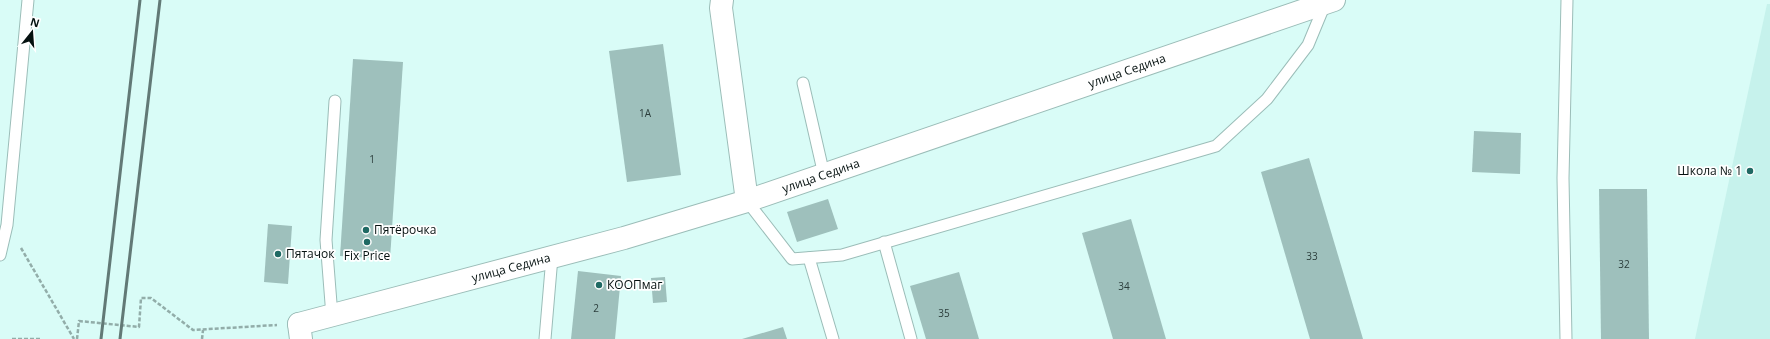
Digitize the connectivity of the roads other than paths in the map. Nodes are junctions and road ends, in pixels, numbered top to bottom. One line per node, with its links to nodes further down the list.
1 (28, 0): 10 (lane)
2 (722, 0): 8 (street)
3 (1567, 0): 18 (lane)
4 (1330, 2): 7 (street, улица Седина); 9 (lane)
5 (803, 83): 7 (lane)
6 (335, 101): 13 (lane)
7 (824, 175): 8 (street, улица Седина)
8 (747, 201): 11 (street, улица Седина); 12 (lane)
9 (884, 242): 12 (lane); 17 (lane)
10 (0, 255)
11 (552, 257): 13 (street, улица Седина); 15 (lane)
12 (809, 258): 16 (lane)
13 (332, 316): 14 (street, улица Седина)
14 (300, 332)
15 (545, 339)
16 (833, 339)
17 (911, 339)
18 (1566, 339)

